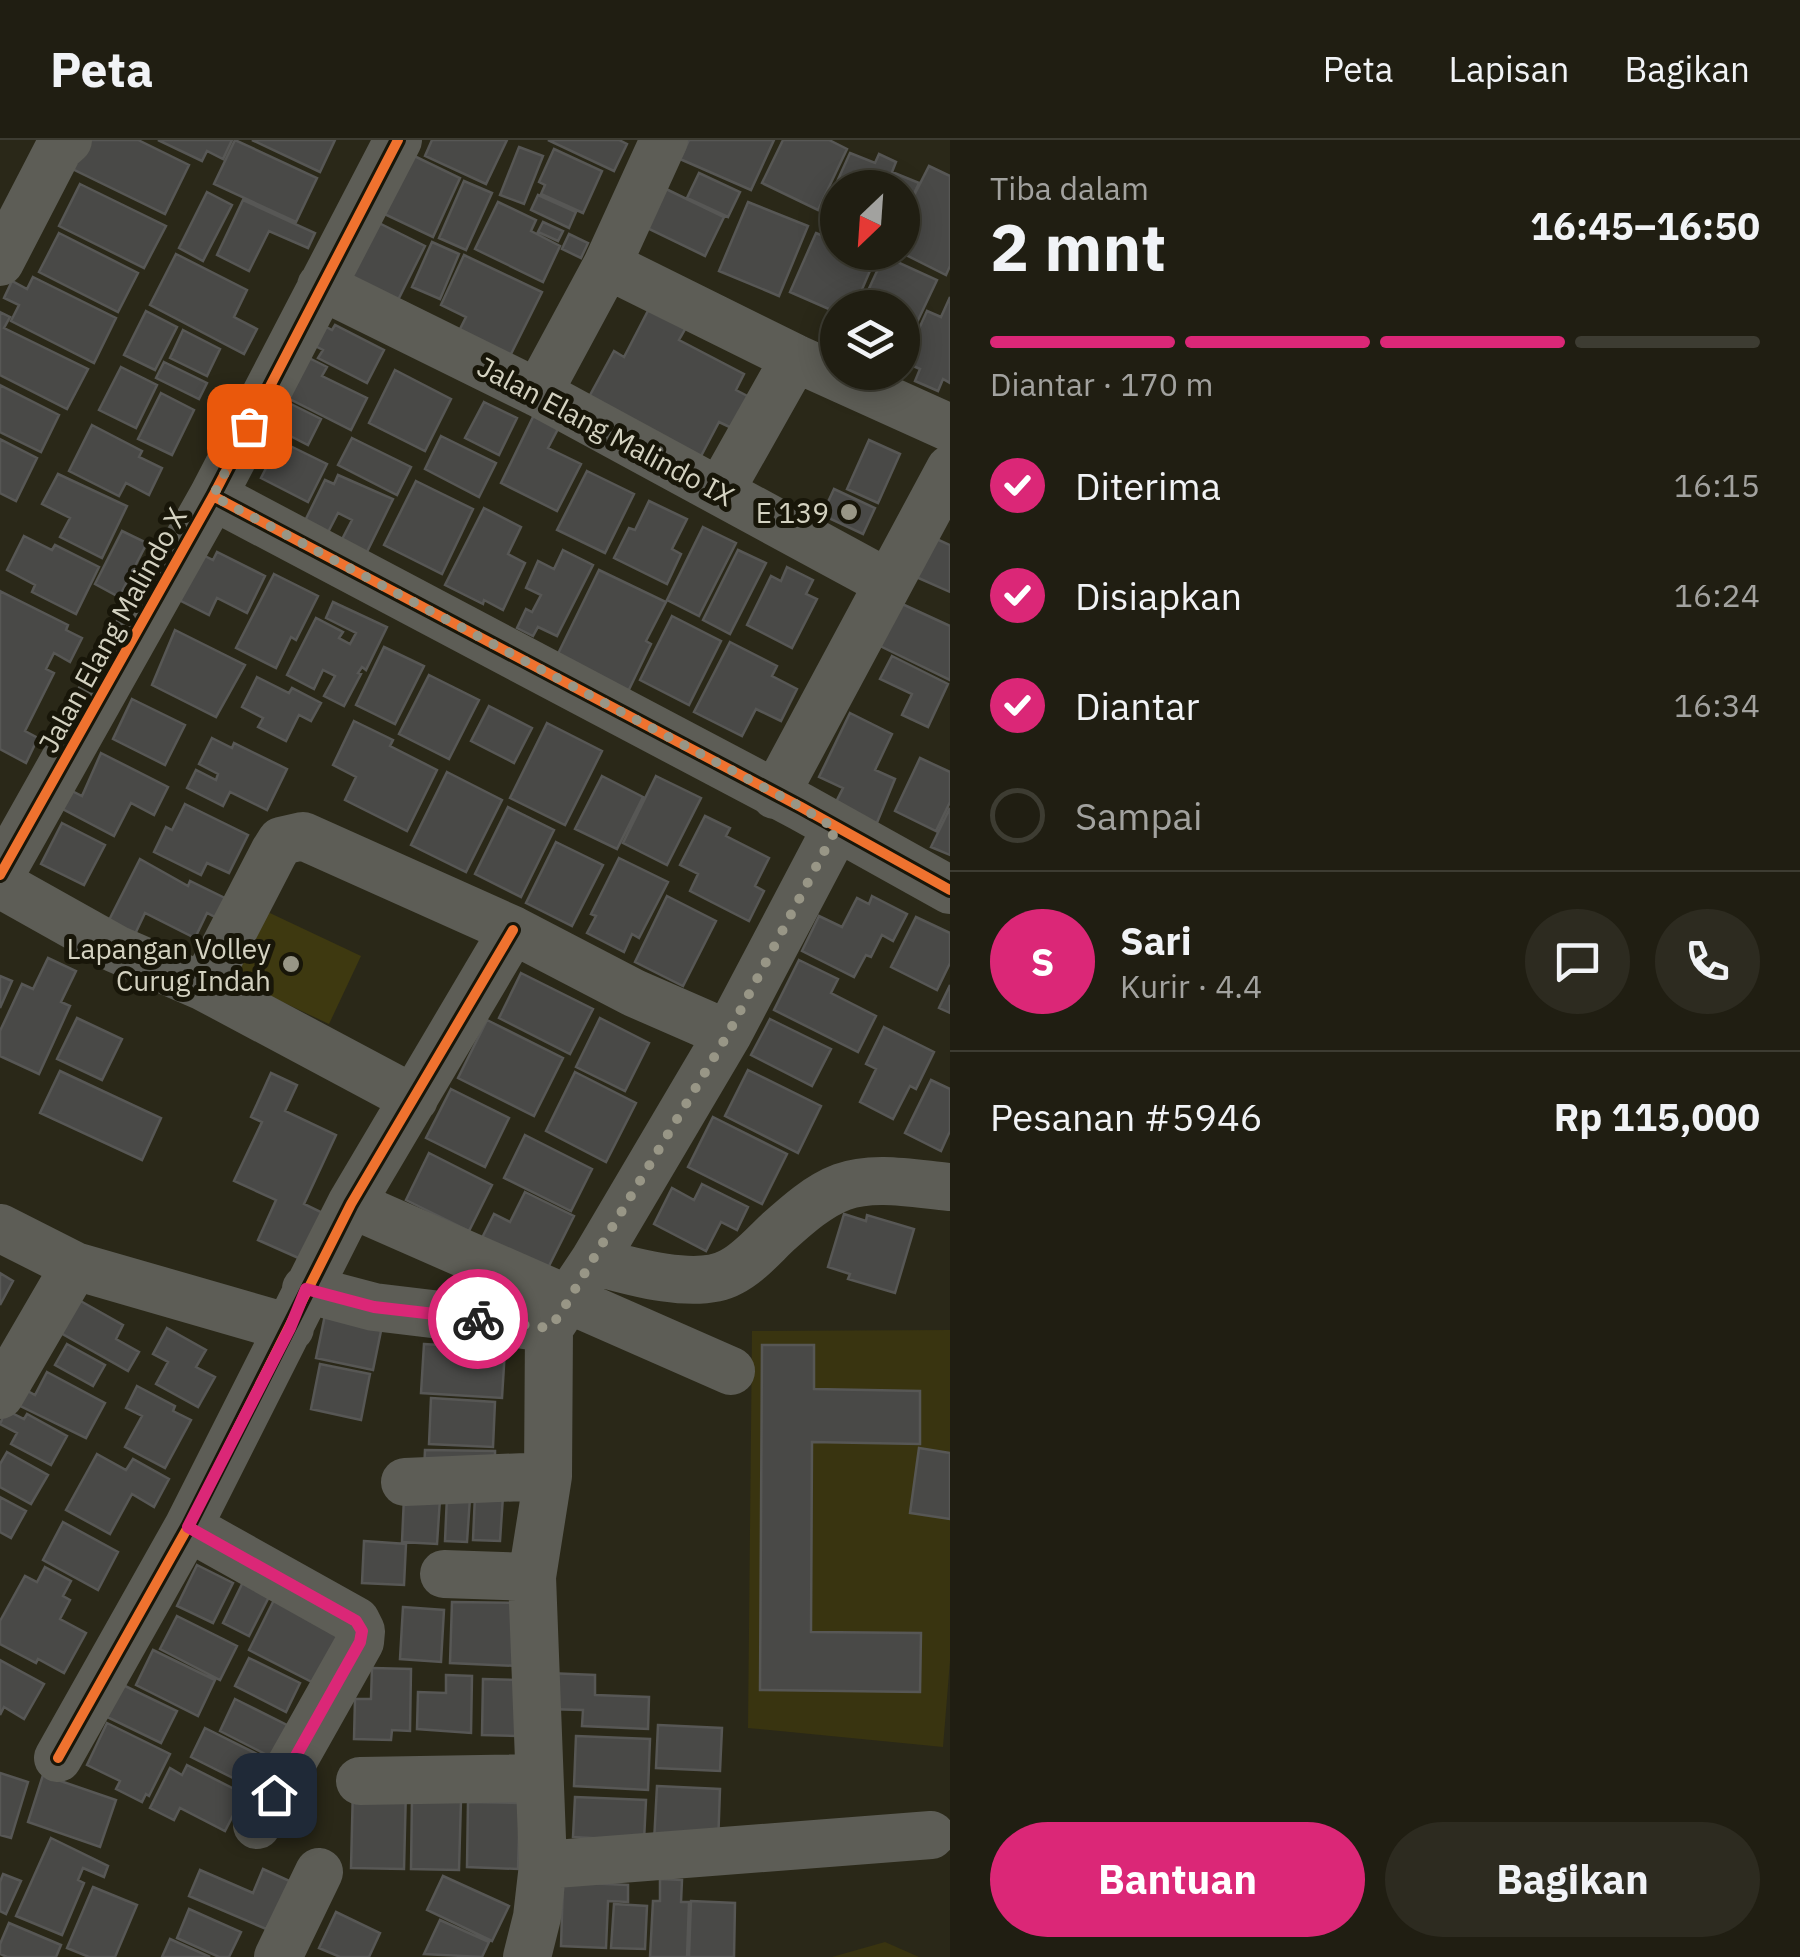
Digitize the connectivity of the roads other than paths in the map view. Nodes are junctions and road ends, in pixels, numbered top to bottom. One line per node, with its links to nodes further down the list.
1 (68, 140): 4 (street)
2 (398, 140): 6 (street, Jalan Elang Malindo X)
3 (664, 140): 5 (street)
4 (0, 262)
5 (607, 265): 7 (street); 8 (street)
6 (321, 286): 8 (street, Jalan Elang Malindo IX); 12 (street, Jalan Elang Malindo X)
7 (795, 358): 9 (street); 11 (street)
8 (538, 393): 11 (street, Jalan Elang Malindo IX)
9 (950, 428)
10 (950, 469): 13 (street)
11 (720, 491): 13 (street, Jalan Elang Malindo IX)
12 (213, 496): 14 (street); 16 (street, Jalan Elang Malindo X)
13 (888, 584): 14 (street)
14 (774, 795): 15 (street)
15 (836, 829): 18 (street); 21 (street)
16 (0, 875)
17 (0, 884): 20 (street)
18 (950, 890)
19 (513, 930): 20 (street); 21 (street); 22 (street)
20 (204, 986): 22 (street)
21 (728, 1034): 28 (street)
22 (414, 1098): 24 (street)
23 (950, 1187): 28 (street)
24 (351, 1204): 27 (street); 28 (street)
25 (0, 1228): 26 (street)
26 (74, 1266): 27 (street); 30 (street)
27 (298, 1309): 28 (street); 33 (street)
28 (565, 1314): 29 (street); 31 (street)
29 (731, 1372)
30 (0, 1395)
31 (548, 1476): 32 (street); 35 (street)
32 (405, 1482)
33 (188, 1527): 36 (street); 39 (street)
34 (444, 1574): 35 (street)
35 (532, 1577): 37 (street)
36 (58, 1758)
37 (539, 1778): 38 (street); 41 (street)
38 (360, 1781)
39 (258, 1826)
40 (932, 1834): 41 (street)
41 (542, 1865): 44 (street)
42 (318, 1872): 43 (street)
43 (278, 1957)
44 (527, 1957)

